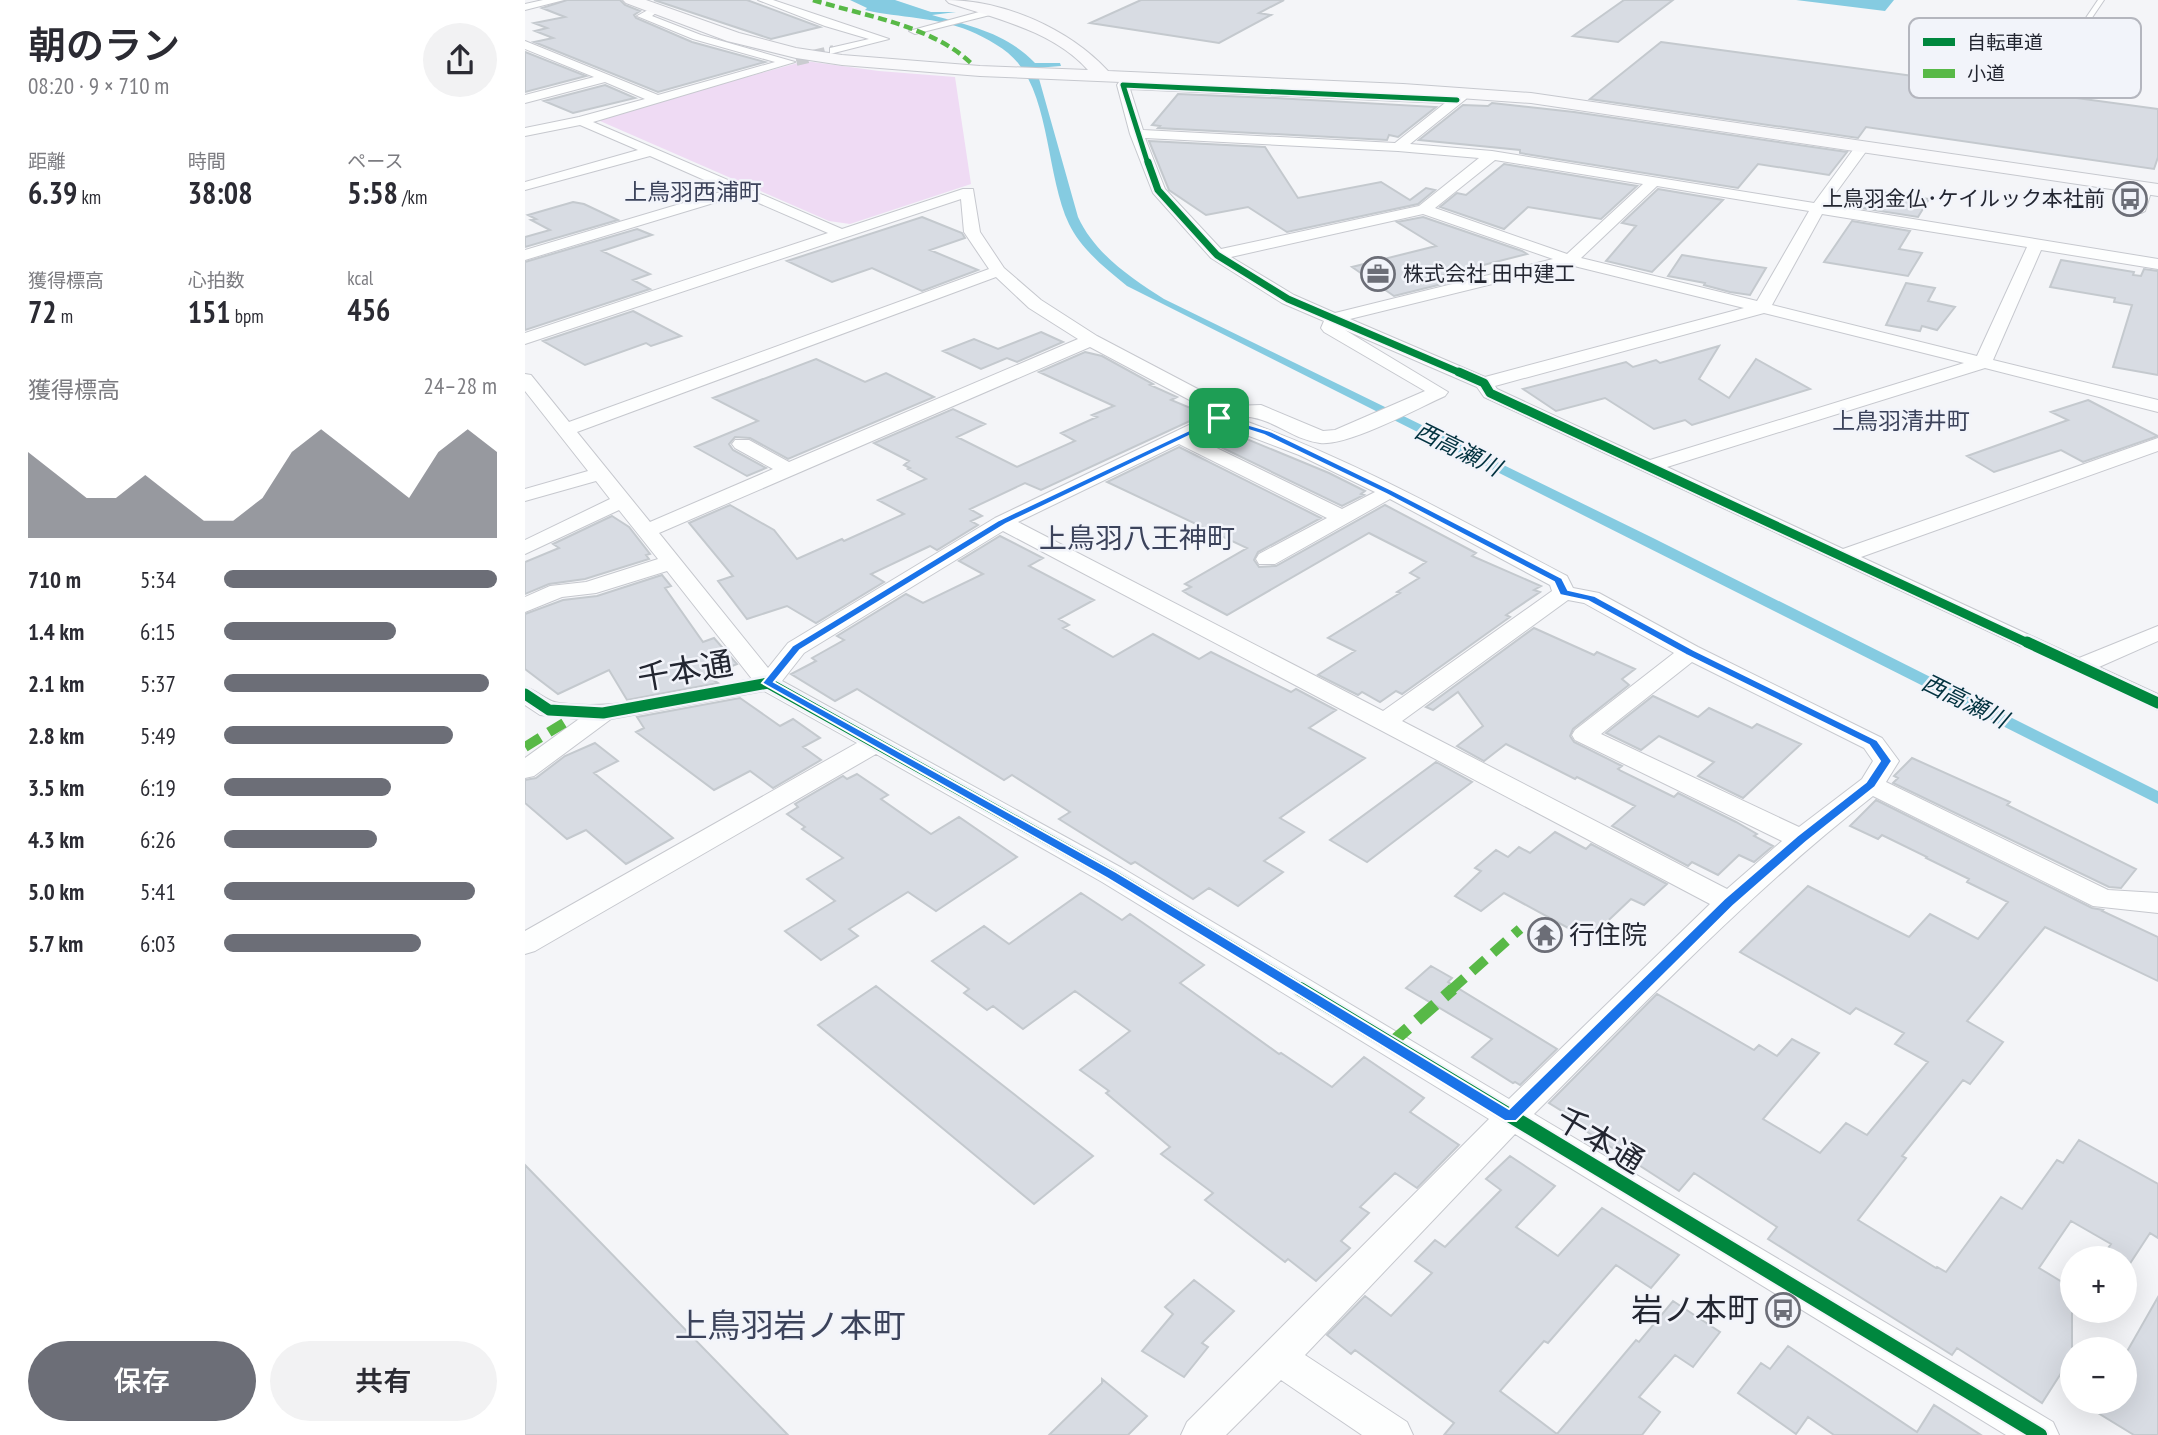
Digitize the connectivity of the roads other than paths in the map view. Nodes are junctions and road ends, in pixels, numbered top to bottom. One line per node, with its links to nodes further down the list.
1 (559, 0): 6 (street)
2 (631, 0): 7 (street)
3 (763, 0): 12 (street)
4 (954, 0): 8 (street)
5 (2101, 0): 9 (lane)
6 (525, 7)
7 (655, 9): 13 (street); 17 (street)
8 (987, 13): 10 (street); 13 (street)
9 (2089, 18)
10 (915, 31)
11 (526, 46): 14 (street)
12 (834, 51)
13 (1102, 75): 15 (street)
14 (605, 78): 16 (street); 17 (street)
15 (1461, 97): 20 (street); 21 (street); 22 (street)
16 (525, 99)
17 (657, 99): 18 (street)
18 (580, 121): 19 (street); 23 (street)
19 (525, 132)
20 (1137, 134): 22 (street); 34 (street)
21 (1863, 146): 28 (street); 29 (street)
22 (1398, 147): 24 (street)
23 (651, 152): 26 (street); 27 (street)
24 (1492, 155): 25 (street); 30 (street)
25 (1653, 181): 29 (street); 36 (street)
26 (525, 186)
27 (741, 190): 32 (street); 35 (street)
28 (2153, 190): 31 (lane)
29 (1818, 208): 33 (street); 39 (street)
30 (1424, 209): 34 (street); 36 (street)
31 (2141, 211)
32 (842, 234): 38 (street); 41 (street)
33 (2036, 244): 37 (street); 43 (street)
34 (1217, 255): 40 (street)
35 (525, 256)
36 (1570, 260): 39 (street); 40 (street)
37 (2158, 264)
38 (998, 271): 42 (street); 48 (street)
39 (1761, 309): 43 (street); 45 (street)
40 (1334, 318): 45 (street); 47 (street)
41 (525, 339)
42 (1091, 340): 47 (street); 53 (street)
43 (1983, 363): 46 (street); 52 (street)
44 (525, 379): 48 (street)
45 (1484, 383): 52 (street)
46 (2158, 406)
47 (1223, 415): 49 (street); 55 (street)
48 (564, 429): 54 (street)
49 (1179, 437): 58 (street); 59 (street)
50 (742, 444): 53 (street)
51 (2158, 444): 62 (street)
52 (1651, 466): 62 (street)
53 (788, 470): 60 (street)
54 (600, 474): 56 (street); 57 (street)
55 (1389, 492): 58 (street); 65 (street)
56 (525, 495)
57 (622, 501): 60 (street); 61 (street)
58 (1342, 517): 63 (street)
59 (1002, 522): 70 (street); 74 (street)
60 (646, 531): 64 (street)
61 (525, 548)
62 (1844, 556): 69 (street)
63 (1267, 559)
64 (671, 562): 66 (street); 70 (street)
65 (1564, 593): 68 (street); 74 (street)
66 (525, 605)
67 (2158, 633): 69 (street)
68 (1690, 652): 77 (street); 78 (street)
69 (2080, 666): 72 (street)
70 (768, 683): 73 (street, 千本通); 75 (street, 千本通)
71 (525, 694): 73 (street, 千本通)
72 (2158, 703)
73 (603, 713): 76 (street)
74 (1385, 721): 79 (street)
75 (878, 742): 81 (street); 82 (street, 千本通)
76 (525, 769)
77 (1871, 785): 78 (street); 80 (street)
78 (1801, 839): 79 (street)
79 (1729, 902): 82 (street)
80 (2158, 903)
81 (525, 944)
82 (1511, 1117): 83 (street); 86 (street, 千本通)
83 (1278, 1358): 84 (street); 85 (street)
84 (1200, 1435)
85 (1394, 1435)
86 (2040, 1435)

